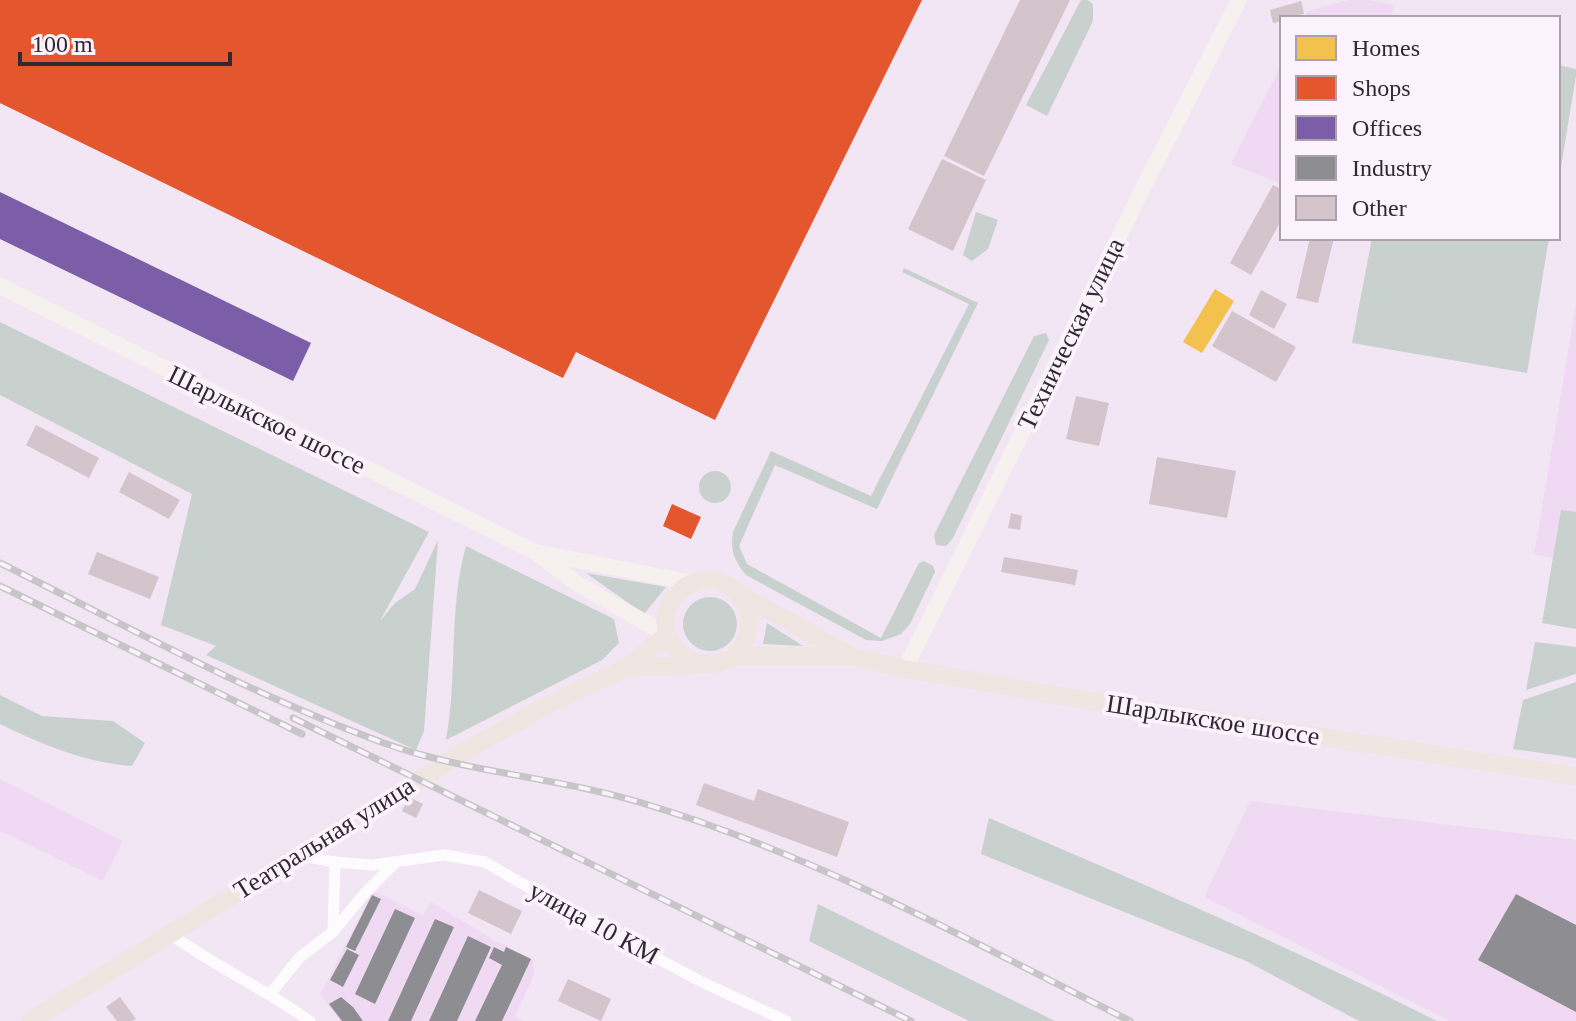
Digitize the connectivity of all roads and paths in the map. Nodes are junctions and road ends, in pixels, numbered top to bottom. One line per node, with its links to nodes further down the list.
1 (1239, 0): 11 (street, Техническая улица)
2 (0, 286): 3 (street, Шарлыкское шоссе)
3 (535, 552): 4 (street, Шарлыкское шоссе); 6 (street, Шарлыкское шоссе)
4 (693, 583): 5 (main road); 6 (main road)
5 (737, 593): 7 (main road); 8 (main road, Шарлыкское шоссе)
6 (667, 635): 9 (main road); 10 (main road, Театральная улица)
7 (734, 656): 8 (main road, Шарлыкское шоссе); 9 (main road)
8 (851, 656): 11 (main road, Шарлыкское шоссе)
9 (699, 664): 10 (main road, Театральная улица)
10 (625, 668): 13 (main road, Театральная улица)
11 (905, 669): 12 (main road, Шарлыкское шоссе)
12 (1576, 776)
13 (298, 855): 14 (street, улица 10 КМ); 16 (main road, Театральная улица)
14 (335, 862): 15 (street, улица 10 КМ); 17 (street)
15 (396, 863): 17 (street); 21 (street, улица 10 КМ)
16 (169, 932): 18 (street); 19 (main road, Театральная улица)
17 (333, 932): 18 (street)
18 (271, 993): 20 (street)
19 (30, 1021)
20 (310, 1021)
21 (786, 1021)

